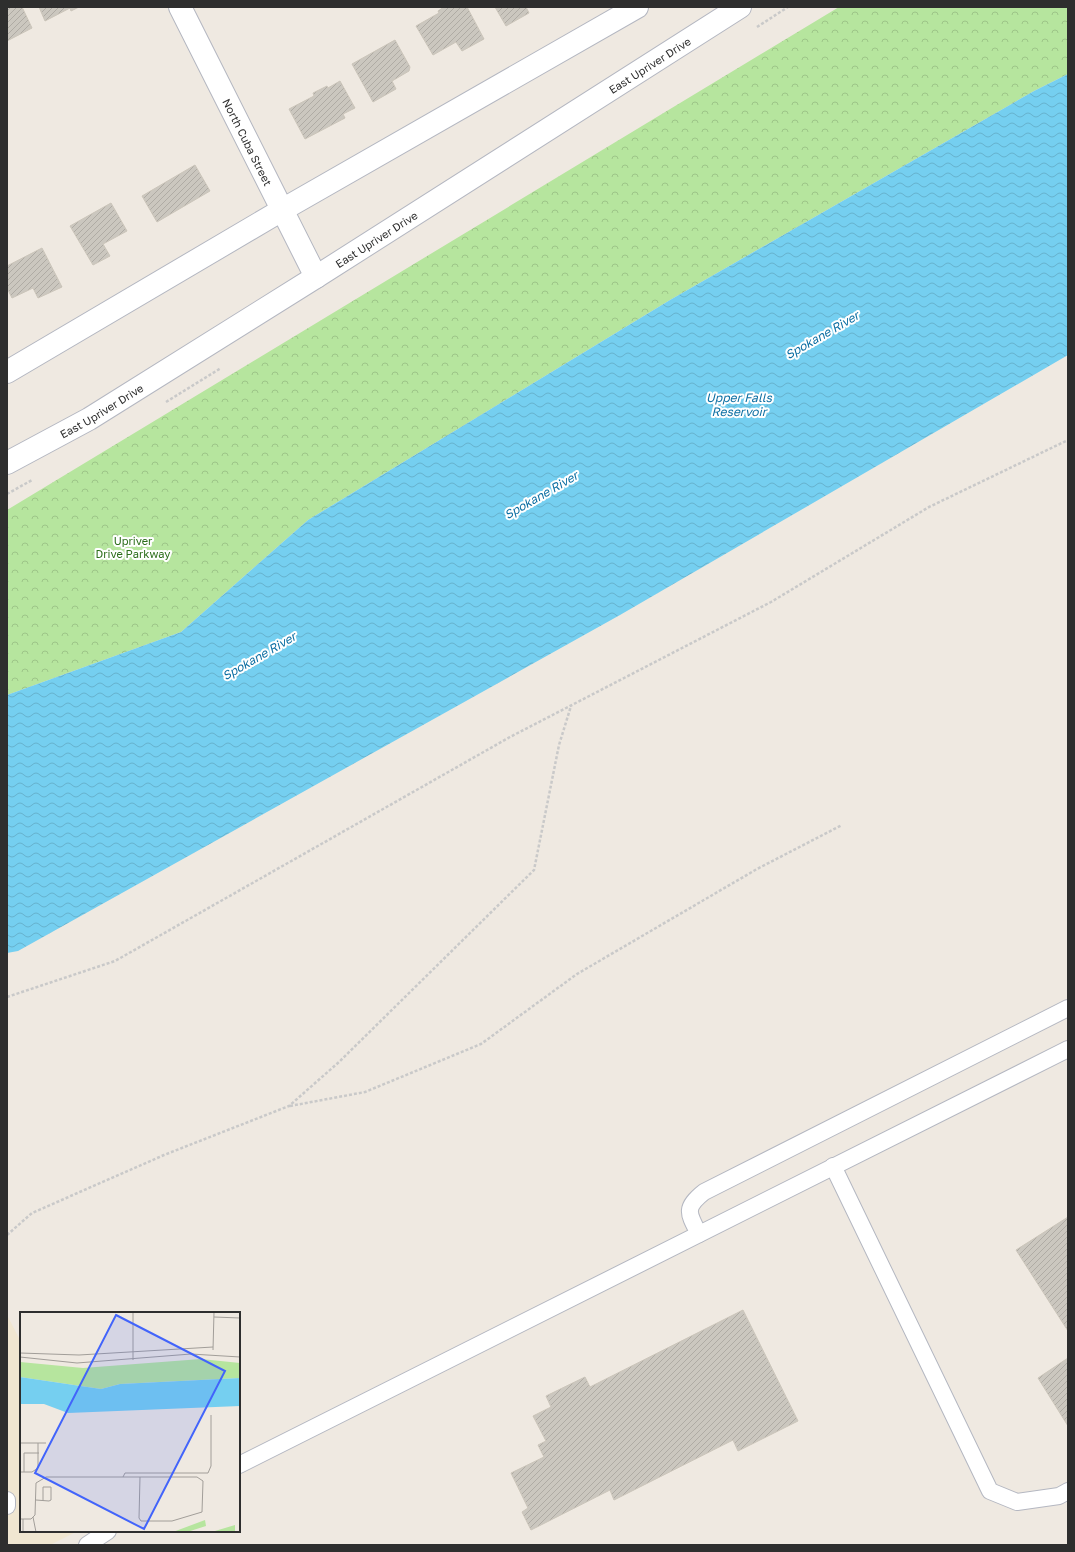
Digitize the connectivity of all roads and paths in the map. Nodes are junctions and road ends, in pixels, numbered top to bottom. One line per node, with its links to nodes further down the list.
1 (180, 7): 4 (street, North Cuba Street)
2 (637, 7): 4 (street)
3 (740, 7): 5 (street, East Upriver Drive)
4 (282, 210): 5 (street, North Cuba Street); 6 (street)
5 (316, 276): 8 (street, East Upriver Drive)
6 (7, 372)
7 (1068, 440): 9 (path)
8 (7, 463)
9 (571, 706): 11 (path); 14 (path)
10 (842, 826): 14 (path)
11 (7, 997)
12 (1068, 1008): 16 (lane)
13 (1068, 1048): 15 (lane)
14 (289, 1106): 17 (path)
15 (834, 1166): 16 (lane); 19 (lane)
16 (699, 1234): 18 (lane)
17 (7, 1235)
18 (240, 1464)
19 (1068, 1490)
20 (7, 1500): 21 (lane)
21 (7, 1506)
22 (106, 1532): 23 (lane)
23 (87, 1545)

